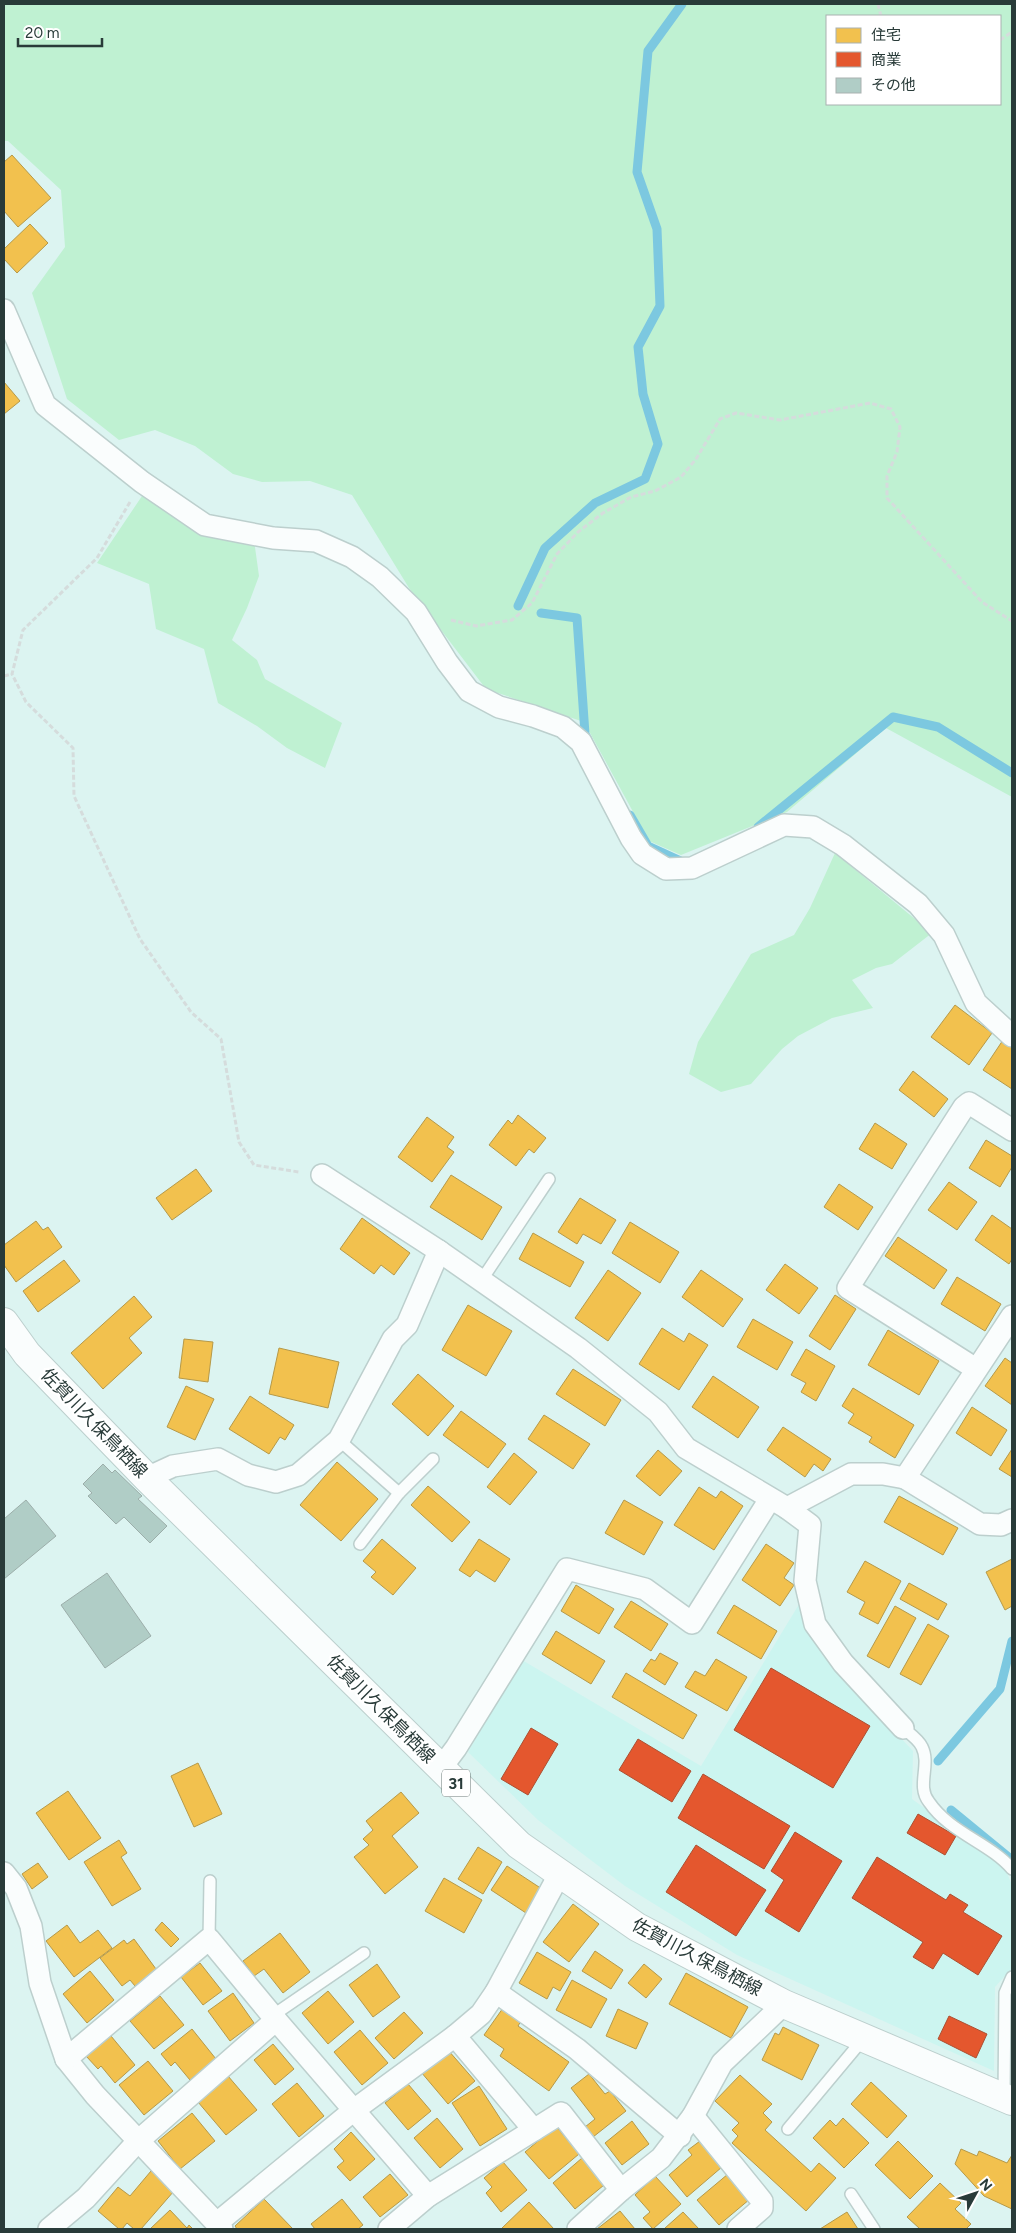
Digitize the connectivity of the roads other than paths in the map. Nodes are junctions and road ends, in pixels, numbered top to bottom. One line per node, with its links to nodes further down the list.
1 (4, 310): 2 (street)
2 (1012, 1036)
3 (1012, 1130): 10 (street)
4 (322, 1175): 6 (street)
5 (548, 1180): 7 (lane)
6 (439, 1251): 7 (street); 11 (street)
7 (481, 1281): 16 (street)
8 (1012, 1316): 10 (street)
9 (4, 1322): 13 (main road, 佐賀川久保鳥栖線 / 31)
10 (976, 1369): 14 (street)
11 (338, 1440): 13 (street); 15 (lane)
12 (433, 1459): 15 (lane)
13 (147, 1478): 20 (main road, 佐賀川久保鳥栖線 / 31)
14 (905, 1478): 16 (street); 17 (street)
15 (399, 1493): 18 (lane)
16 (779, 1504): 19 (street); 20 (street)
17 (1012, 1520)
18 (360, 1544)
19 (903, 1728): 21 (lane)
20 (441, 1768): 23 (main road, 佐賀川久保鳥栖線 / 31)
21 (1012, 1869)
22 (4, 1873): 33 (street)
23 (560, 1873): 28 (street); 29 (main road, 佐賀川久保鳥栖線 / 31)
24 (210, 1881): 25 (lane)
25 (209, 1939): 30 (street); 33 (street)
26 (364, 1953): 30 (lane)
27 (1012, 1977): 34 (lane)
28 (496, 1992): 31 (street); 39 (street)
29 (784, 2004): 32 (main road, 佐賀川久保鳥栖線 / 31); 36 (street)
30 (274, 2018): 35 (street); 40 (street)
31 (455, 2036): 35 (street); 38 (street)
32 (864, 2038): 34 (main road, 佐賀川久保鳥栖線 / 31); 37 (lane)
33 (66, 2059): 40 (street)
34 (1008, 2099)
35 (354, 2110): 43 (street); 44 (street)
36 (693, 2116): 39 (street); 48 (street)
37 (788, 2129)
38 (534, 2130): 41 (street); 43 (street)
39 (680, 2136): 41 (street)
40 (138, 2141): 44 (street); 45 (street)
41 (621, 2190): 47 (street)
42 (851, 2194): 49 (lane)
43 (428, 2196): 46 (street)
44 (220, 2226)
45 (49, 2229)
46 (389, 2229)
47 (578, 2229)
48 (738, 2229)
49 (874, 2229)

